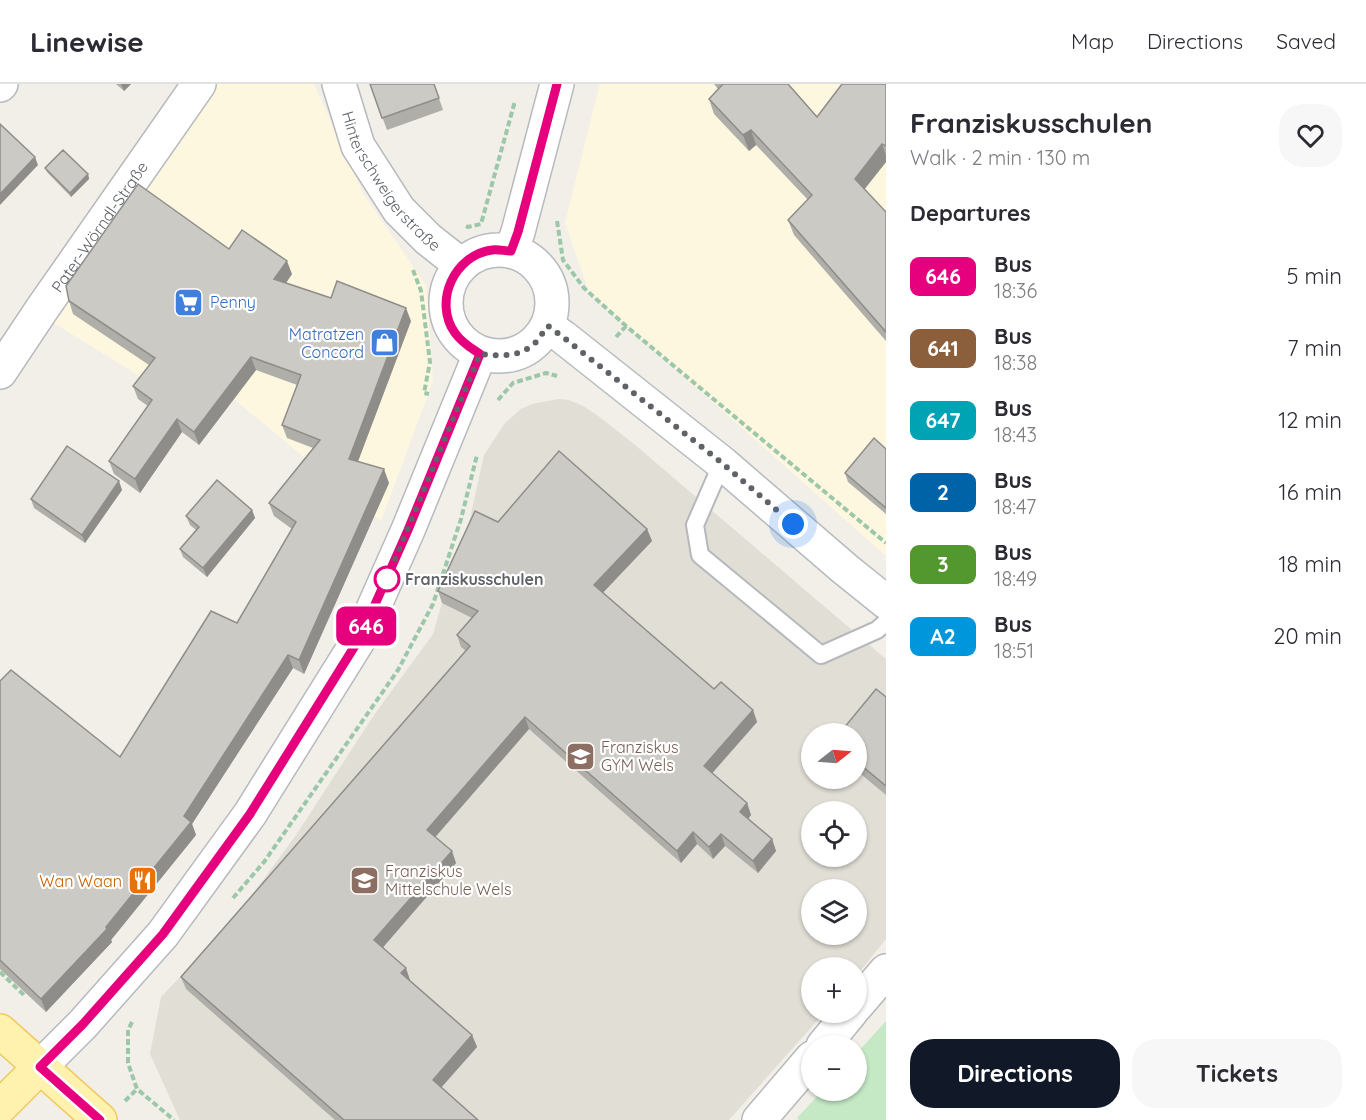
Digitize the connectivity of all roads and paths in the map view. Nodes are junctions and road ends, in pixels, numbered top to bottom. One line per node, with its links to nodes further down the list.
1 (199, 84): 9 (main road, Pater-Wörndl-Straße)
2 (339, 84): 6 (main road, Hinterschweigerstraße)
3 (557, 84): 5 (main road)
4 (559, 213): 11 (path)
5 (511, 251): 6 (main road); 7 (main road)
6 (461, 265): 8 (main road)
7 (548, 326): 8 (main road); 10 (main road)
8 (480, 354): 21 (main road)
9 (0, 372)
10 (722, 463): 12 (main road); 13 (lane)
11 (886, 543)
12 (886, 602)
13 (886, 622)
14 (886, 971): 16 (main road)
15 (0, 972): 17 (path)
16 (867, 993)
17 (24, 995)
18 (842, 1023): 20 (main road)
19 (0, 1031): 21 (main road)
20 (832, 1035)
21 (40, 1067): 24 (main road); 25 (main road)
22 (801, 1072): 27 (main road)
23 (137, 1089): 26 (path)
24 (0, 1107)
25 (100, 1120)
26 (174, 1120)
27 (759, 1120)

